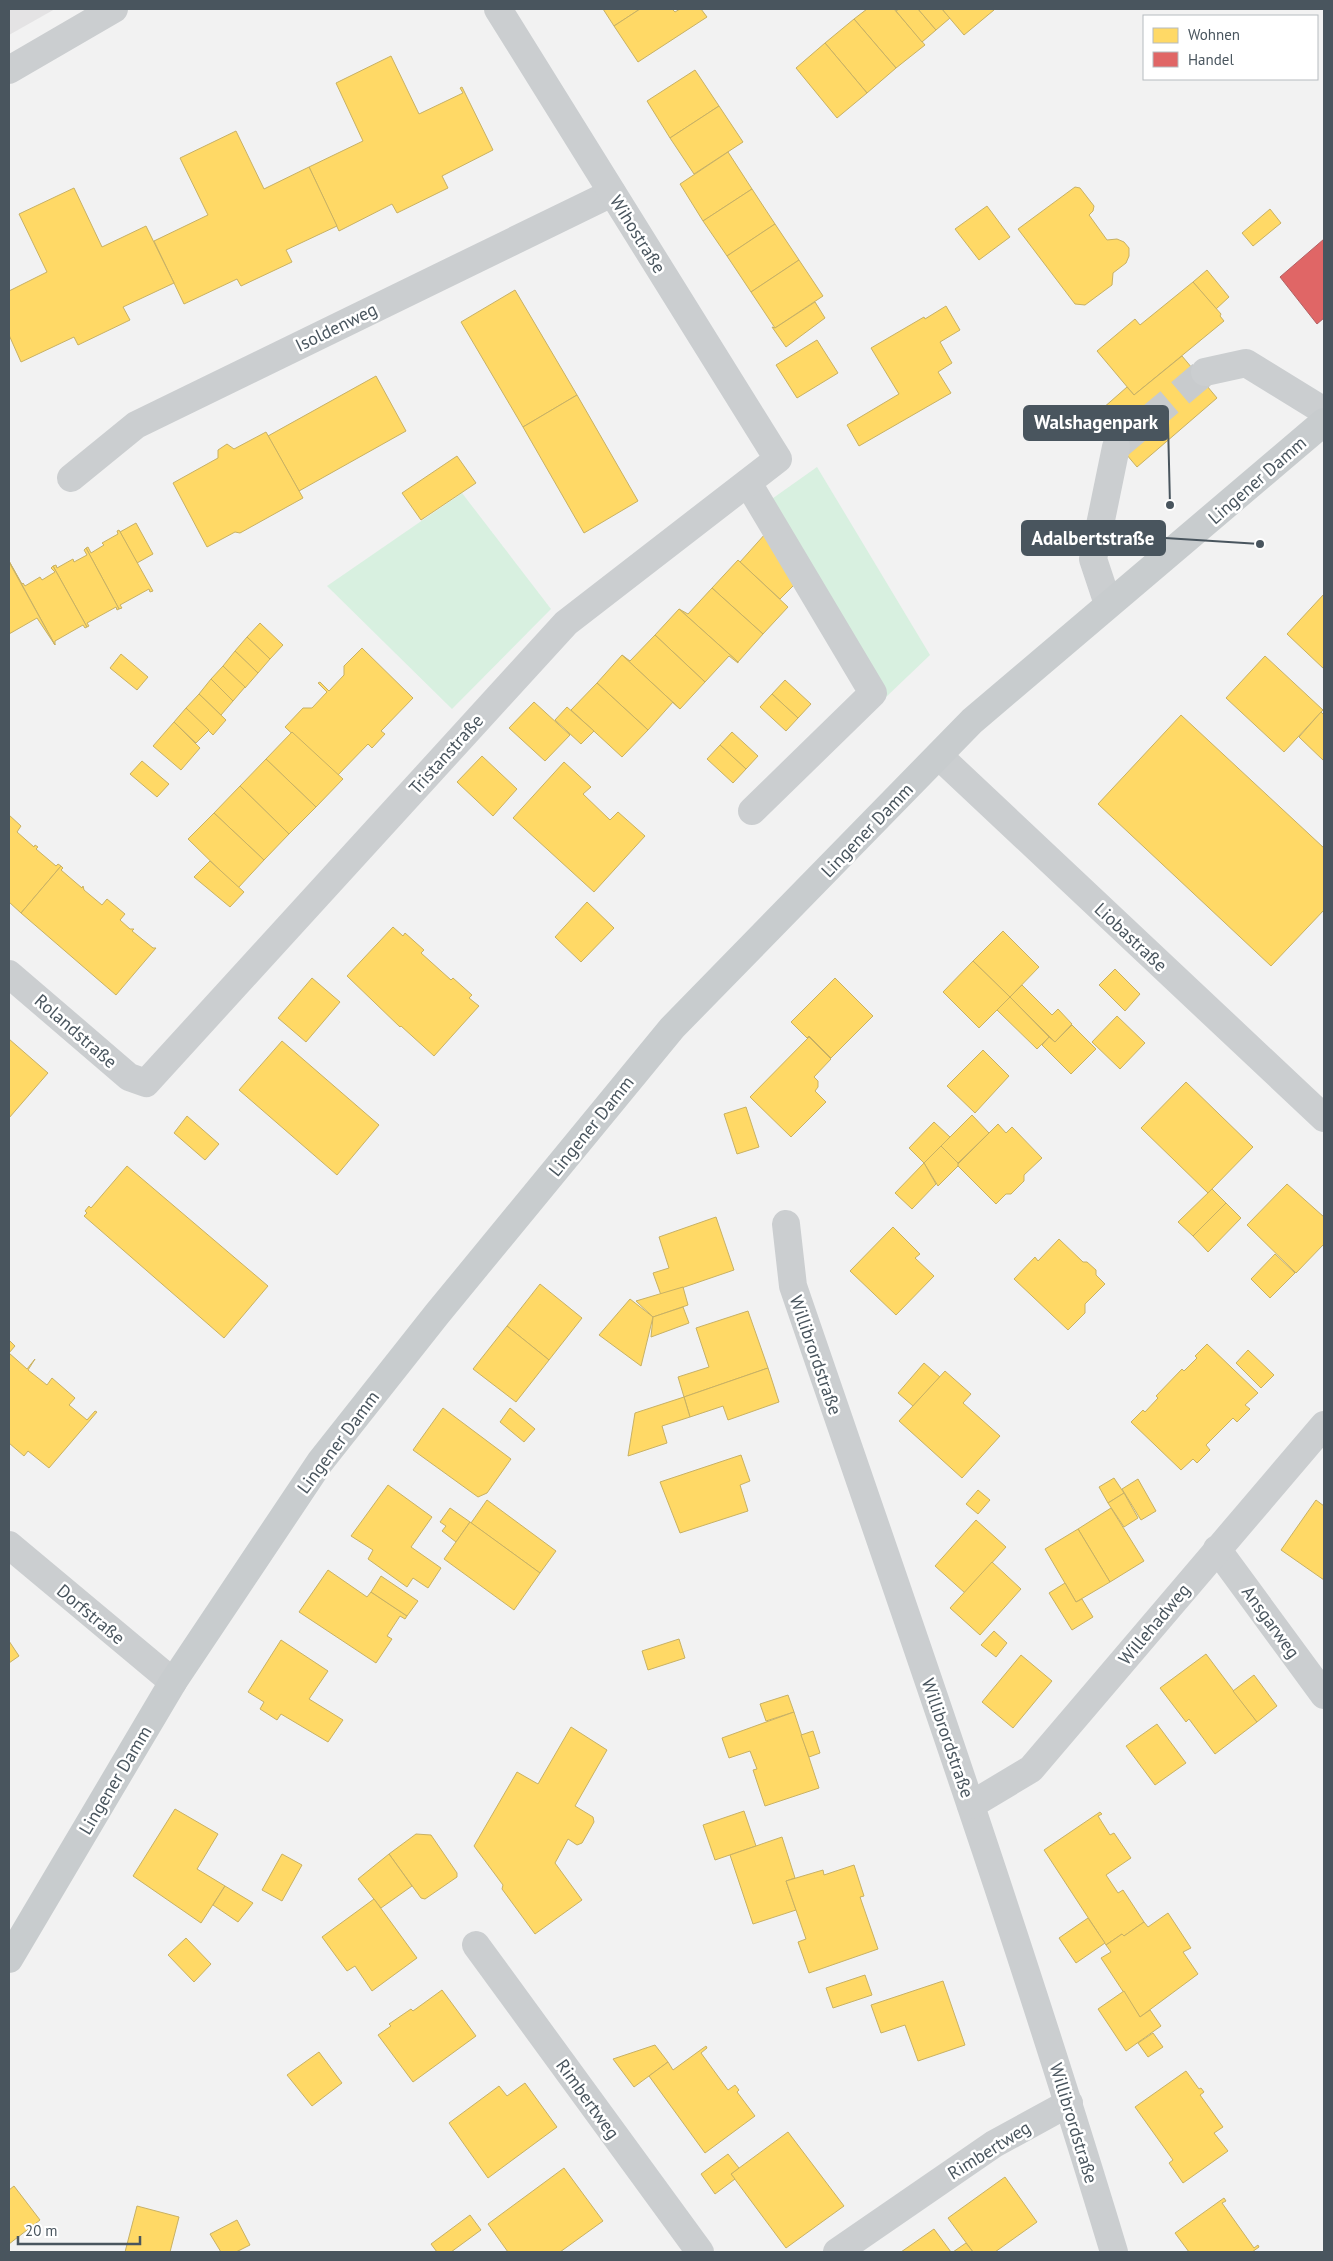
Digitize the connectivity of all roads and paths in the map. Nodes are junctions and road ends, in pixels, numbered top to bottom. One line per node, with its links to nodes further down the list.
1 (114, 9): 3 (street)
2 (498, 9): 4 (street, Wihostraße)
3 (9, 70)
4 (612, 193): 9 (street, Wihostraße); 10 (street, Isoldenweg)
5 (1205, 372): 6 (street)
6 (1324, 411)
7 (1324, 422): 12 (main road, Lingener Damm)
8 (1116, 447): 12 (street)
9 (778, 459): 11 (street, Tristanstraße)
10 (71, 478)
11 (748, 483): 14 (street); 16 (street, Tristanstraße)
12 (1108, 604): 13 (main road, Lingener Damm)
13 (939, 756): 17 (street, Liobastraße); 22 (main road, Lingener Damm)
14 (752, 811)
15 (9, 974): 16 (street, Rolandstraße)
16 (146, 1083)
17 (1324, 1118)
18 (786, 1224): 24 (street, Willibrordstraße)
19 (1324, 1425): 21 (street, Willehadweg)
20 (9, 1545): 22 (street, Dorfstraße)
21 (1217, 1549): 23 (street, Ansgarweg); 24 (street, Willehadweg)
22 (173, 1682): 26 (main road, Lingener Damm)
23 (1324, 1695)
24 (970, 1805): 27 (street, Willibrordstraße)
25 (476, 1945): 28 (street, Rimbertweg)
26 (9, 1959)
27 (1069, 2103): 29 (street, Rimbertweg); 30 (street, Willibrordstraße)
28 (700, 2252)
29 (836, 2252)
30 (1114, 2252)

